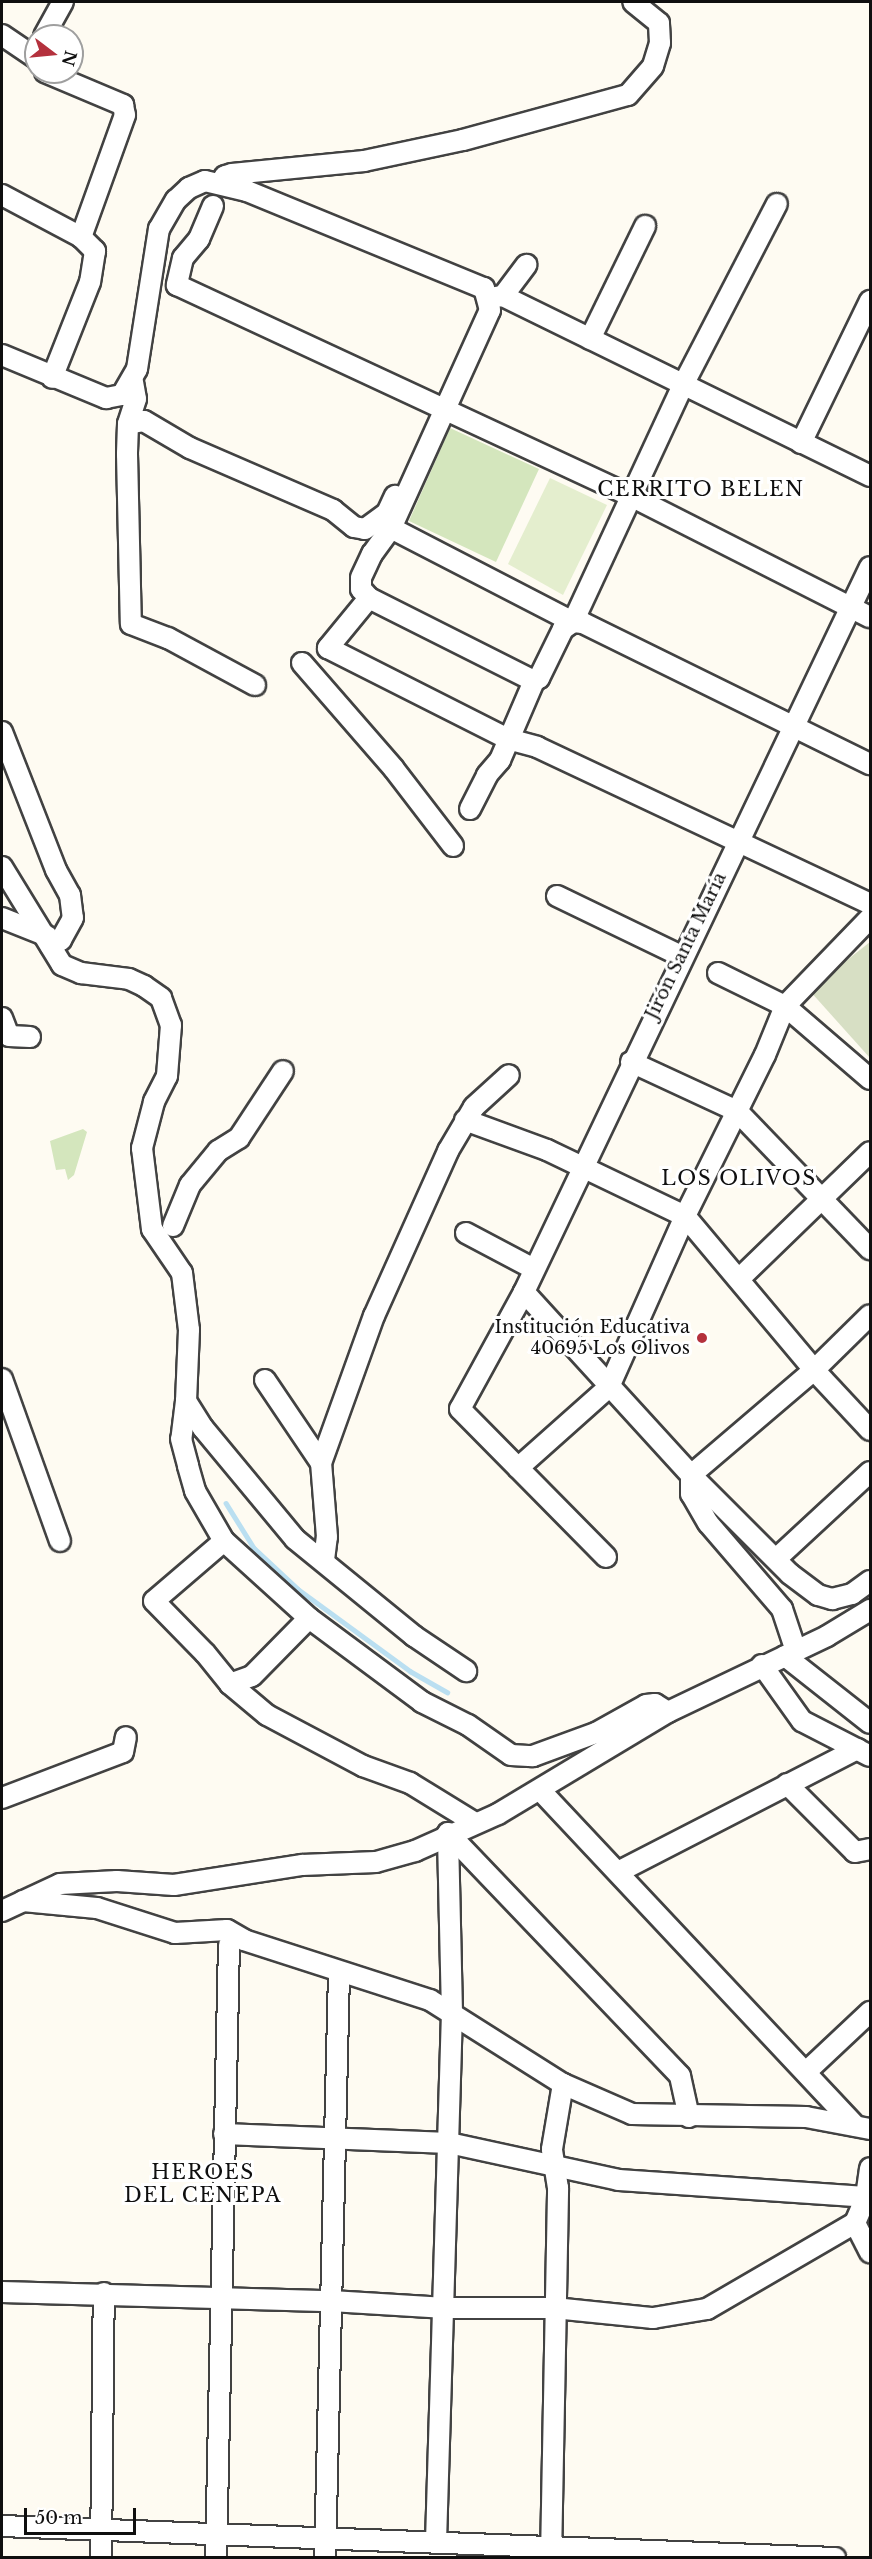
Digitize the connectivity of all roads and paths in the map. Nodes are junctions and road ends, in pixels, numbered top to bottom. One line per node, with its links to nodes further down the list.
1 (63, 2): 3 (street)
2 (633, 2): 7 (street)
3 (51, 24)
4 (2, 35): 5 (street)
5 (24, 48)
6 (73, 84): 12 (street)
7 (221, 182): 14 (street); 19 (street)
8 (2, 195): 12 (street)
9 (777, 204): 20 (street)
10 (213, 206): 21 (street)
11 (645, 226): 16 (street)
12 (81, 237): 18 (street)
13 (526, 265): 14 (street)
14 (496, 297): 16 (street); 21 (street)
15 (870, 301): 23 (street)
16 (590, 339): 20 (street)
17 (2, 355): 18 (street)
18 (52, 378): 19 (street)
19 (133, 382): 22 (street)
20 (683, 385): 23 (street); 26 (street)
21 (446, 408): 25 (street); 26 (street)
22 (129, 424): 25 (street); 35 (street)
23 (801, 443): 24 (street)
24 (870, 477)
25 (406, 495): 27 (street)
26 (632, 496): 30 (street); 32 (street)
27 (391, 528): 29 (street); 32 (street)
28 (870, 567): 30 (street, Jirón Santa María)
29 (369, 598): 34 (street); 38 (street)
30 (850, 607): 31 (street); 36 (street, Jirón Santa María)
31 (870, 617)
32 (573, 622): 34 (street); 36 (street)
33 (302, 663): 42 (street)
34 (534, 681): 38 (street)
35 (255, 685)
36 (792, 726): 39 (street); 41 (street, Jirón Santa María)
37 (2, 732): 48 (street)
38 (508, 739): 40 (street); 41 (street)
39 (870, 764)
40 (470, 808)
41 (737, 841): 45 (street); 49 (street, Jirón Santa María)
42 (453, 846)
43 (2, 867): 48 (street)
44 (557, 896): 49 (street)
45 (870, 904)
46 (2, 918): 48 (street)
47 (870, 918): 51 (street)
48 (53, 940): 75 (street)
49 (681, 956): 54 (street, Jirón Santa María)
50 (718, 974): 51 (street)
51 (785, 1006): 57 (street); 58 (street)
52 (2, 1018): 53 (street)
53 (30, 1037)
54 (631, 1062): 58 (street); 61 (street, Jirón Santa María)
55 (283, 1071): 64 (street)
56 (509, 1075): 59 (street)
57 (870, 1079)
58 (737, 1111): 62 (street); 63 (street)
59 (465, 1120): 61 (street); 77 (street)
60 (870, 1152): 62 (street)
61 (583, 1168): 63 (street); 67 (street, Jirón Santa María)
62 (823, 1198): 66 (street); 68 (street)
63 (685, 1216): 68 (street); 74 (street)
64 (172, 1226)
65 (466, 1233): 67 (street)
66 (870, 1249)
67 (534, 1269): 69 (street, Jirón Santa María)
68 (739, 1279): 71 (street)
69 (524, 1292): 74 (street); 78 (street, Jirón Santa María)
70 (870, 1315): 71 (street)
71 (814, 1370): 76 (street); 80 (street)
72 (2, 1379): 81 (street)
73 (265, 1380): 77 (street)
74 (609, 1387): 78 (street); 80 (street)
75 (186, 1401): 82 (street); 85 (street)
76 (870, 1430)
77 (321, 1463): 85 (street)
78 (518, 1468): 83 (street)
79 (870, 1472): 84 (street)
80 (691, 1475): 84 (street); 89 (street)
81 (60, 1540)
82 (224, 1541): 88 (street); 91 (street)
83 (606, 1557)
84 (776, 1559): 86 (street)
85 (324, 1560): 90 (street)
86 (870, 1581)
87 (870, 1610): 89 (street)
88 (309, 1618): 91 (street); 92 (street)
89 (777, 1659): 92 (street); 93 (street); 95 (street)
90 (466, 1671)
91 (230, 1684): 99 (street)
92 (668, 1712): 97 (street)
93 (870, 1723)
94 (126, 1737): 98 (street)
95 (863, 1753): 96 (street)
96 (787, 1784): 101 (street); 102 (street)
97 (540, 1790): 99 (street); 102 (street)
98 (2, 1798)
99 (475, 1823): 100 (street)
100 (448, 1833): 103 (street); 108 (street); 111 (street)
101 (870, 1849)
102 (620, 1871): 109 (street)
103 (20, 1901): 104 (street); 106 (street)
104 (2, 1911)
105 (229, 1945): 113 (street)
106 (339, 1972): 108 (street); 114 (street)
107 (870, 2012): 109 (street)
108 (452, 2013): 110 (street); 115 (street)
109 (806, 2072): 112 (street)
110 (563, 2084): 111 (street); 116 (street)
111 (689, 2117): 112 (street)
112 (863, 2128)
113 (224, 2134): 114 (street); 123 (street)
114 (335, 2139): 115 (street); 124 (street)
115 (449, 2143): 116 (street); 125 (street)
116 (556, 2168): 118 (street); 126 (street)
117 (870, 2168): 118 (street)
118 (866, 2197): 119 (street)
119 (855, 2223): 120 (street); 126 (street)
120 (870, 2252)
121 (2, 2292): 122 (street)
122 (104, 2293): 123 (street); 128 (street)
123 (220, 2297): 124 (street); 129 (street)
124 (331, 2301): 125 (street); 130 (street)
125 (446, 2308): 126 (street); 131 (street)
126 (554, 2308): 132 (street)
127 (2, 2526): 128 (street)
128 (101, 2529): 129 (street); 135 (street)
129 (216, 2534): 130 (street); 136 (street)
130 (326, 2537): 131 (street); 137 (street)
131 (436, 2542): 132 (street)
132 (551, 2552): 133 (street)
133 (660, 2554): 134 (street)
134 (778, 2556): 138 (street)
135 (101, 2558)
136 (216, 2558)
137 (325, 2558)
138 (835, 2558)

